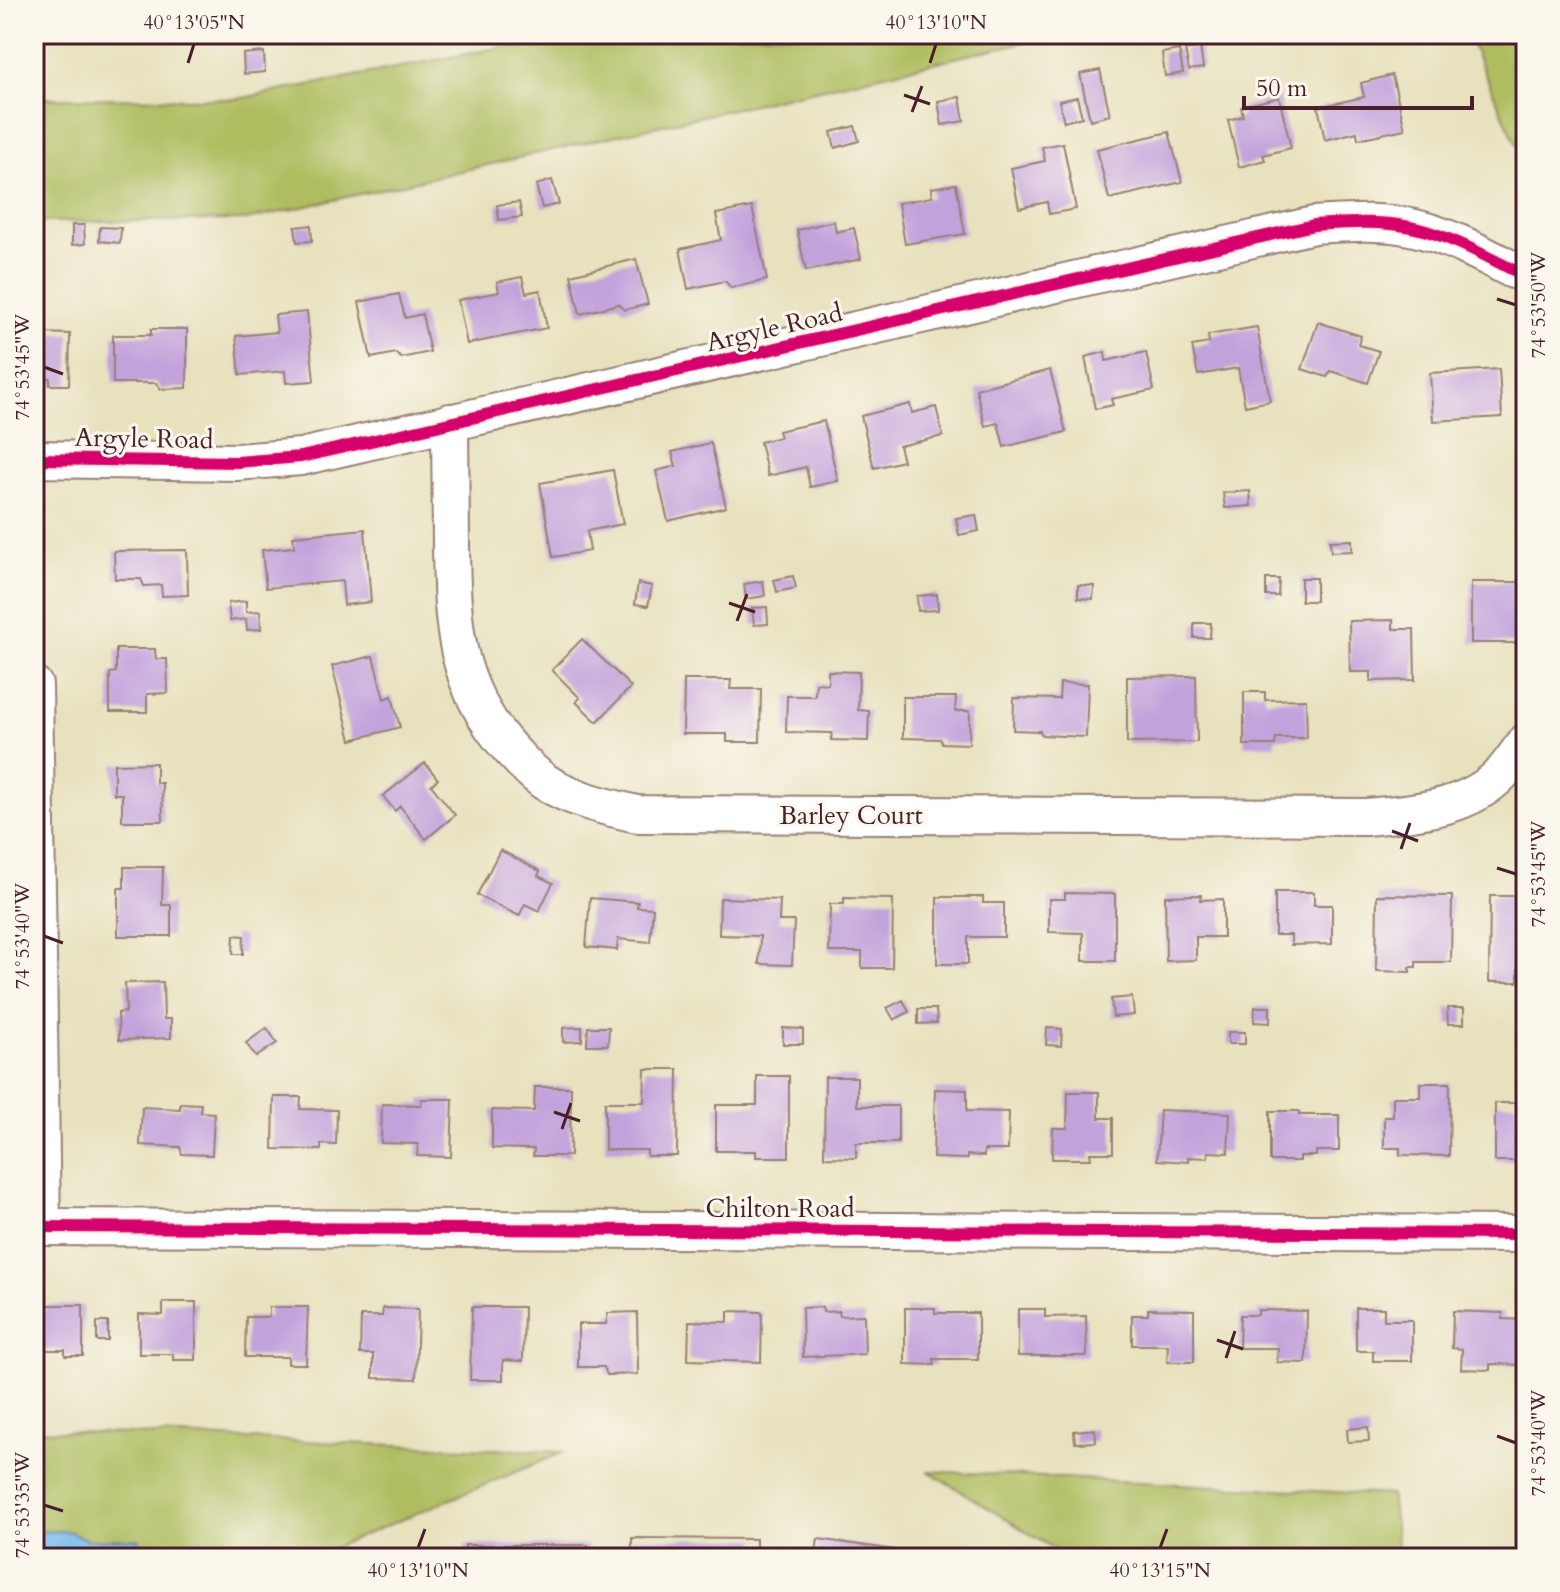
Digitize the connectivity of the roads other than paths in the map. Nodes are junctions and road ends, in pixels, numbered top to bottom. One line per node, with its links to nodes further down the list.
1 (1513, 270): 2 (street, Argyle Road)
2 (450, 422): 3 (street, Argyle Road); 5 (street, Barley Court)
3 (34, 459)
4 (34, 685): 6 (street)
5 (1526, 742)
6 (38, 1227): 7 (street, Chilton Road)
7 (1526, 1234)

